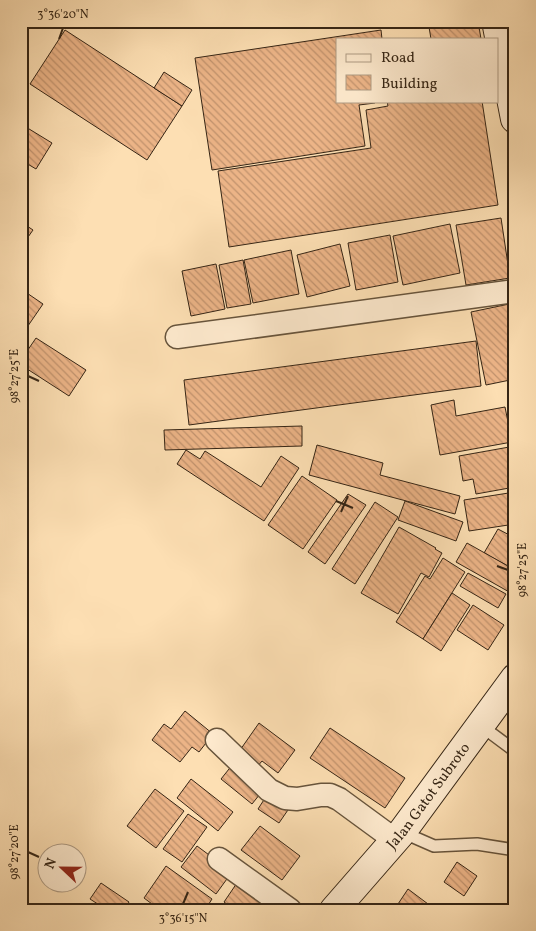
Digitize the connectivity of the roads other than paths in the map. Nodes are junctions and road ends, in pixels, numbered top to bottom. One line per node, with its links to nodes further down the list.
1 (496, 21): 2 (main road)
2 (515, 119)
3 (515, 291): 4 (street)
4 (177, 337)
5 (515, 678): 6 (main road, Jalan Gatot Subroto)
6 (480, 725): 8 (lane); 9 (main road, Jalan Gatot Subroto)
7 (217, 740): 9 (street)
8 (515, 750)
9 (395, 840): 10 (lane); 13 (main road, Jalan Gatot Subroto); 14 (main road)
10 (515, 850)
11 (219, 859): 12 (street)
12 (290, 910)
13 (334, 910)
14 (356, 910)

